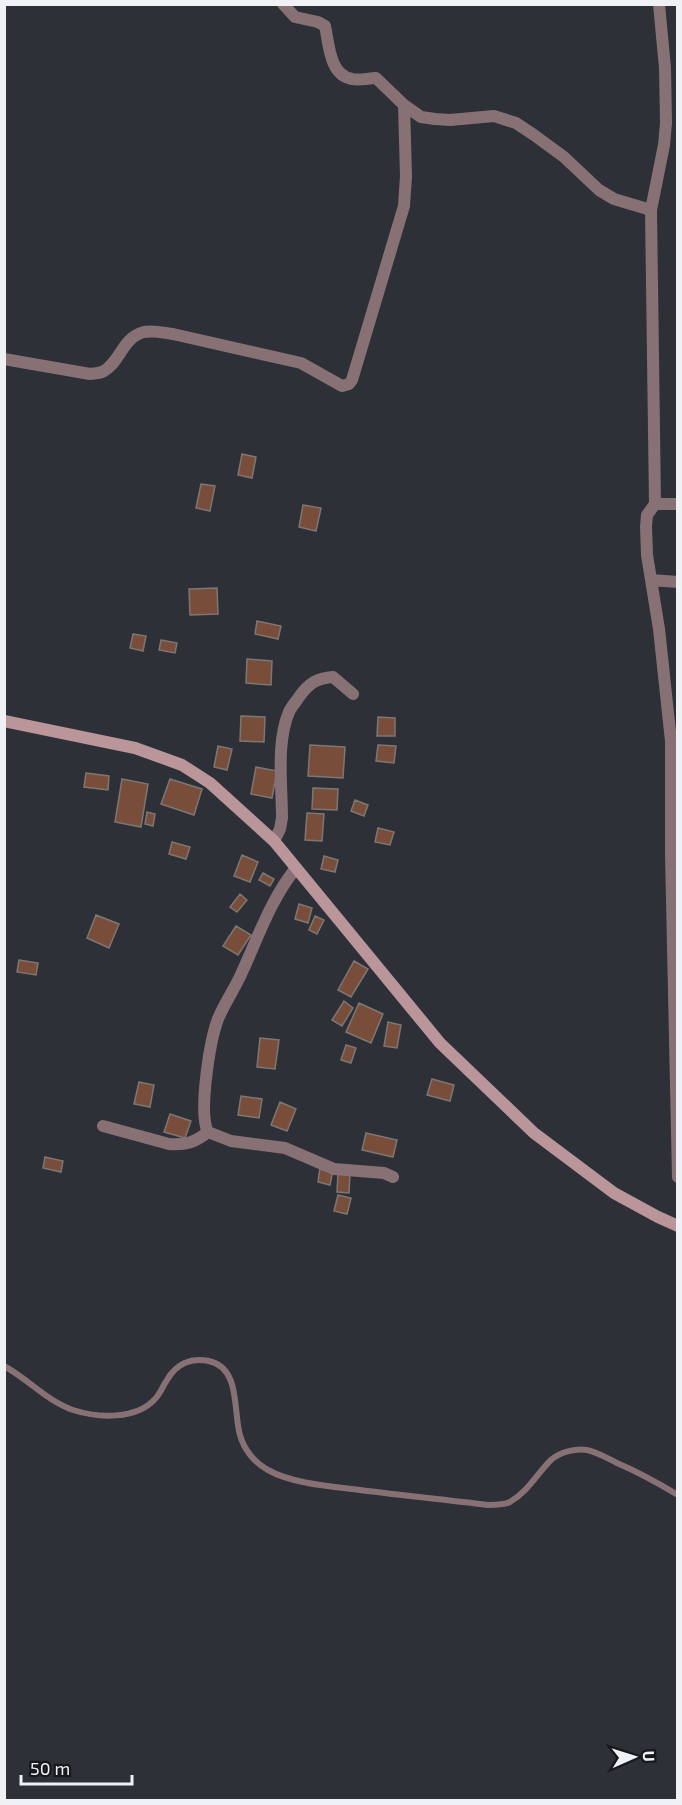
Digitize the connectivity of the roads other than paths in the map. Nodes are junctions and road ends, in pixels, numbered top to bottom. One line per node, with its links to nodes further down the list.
1 (283, 4): 3 (street)
2 (659, 4): 4 (street)
3 (404, 105): 4 (street); 5 (street)
4 (651, 210): 6 (street)
5 (4, 359)
6 (655, 504): 7 (street); 8 (street)
7 (678, 504)
8 (651, 580): 9 (street); 13 (street)
9 (678, 582)
10 (353, 694): 12 (street)
11 (4, 721): 12 (main road)
12 (274, 841): 14 (main road)
13 (674, 844): 18 (street)
14 (296, 868): 16 (street); 19 (main road)
15 (103, 1126): 16 (street)
16 (208, 1132): 17 (street)
17 (393, 1177)
18 (678, 1177)
19 (678, 1226)
20 (4, 1366): 21 (lane)
21 (678, 1495)

